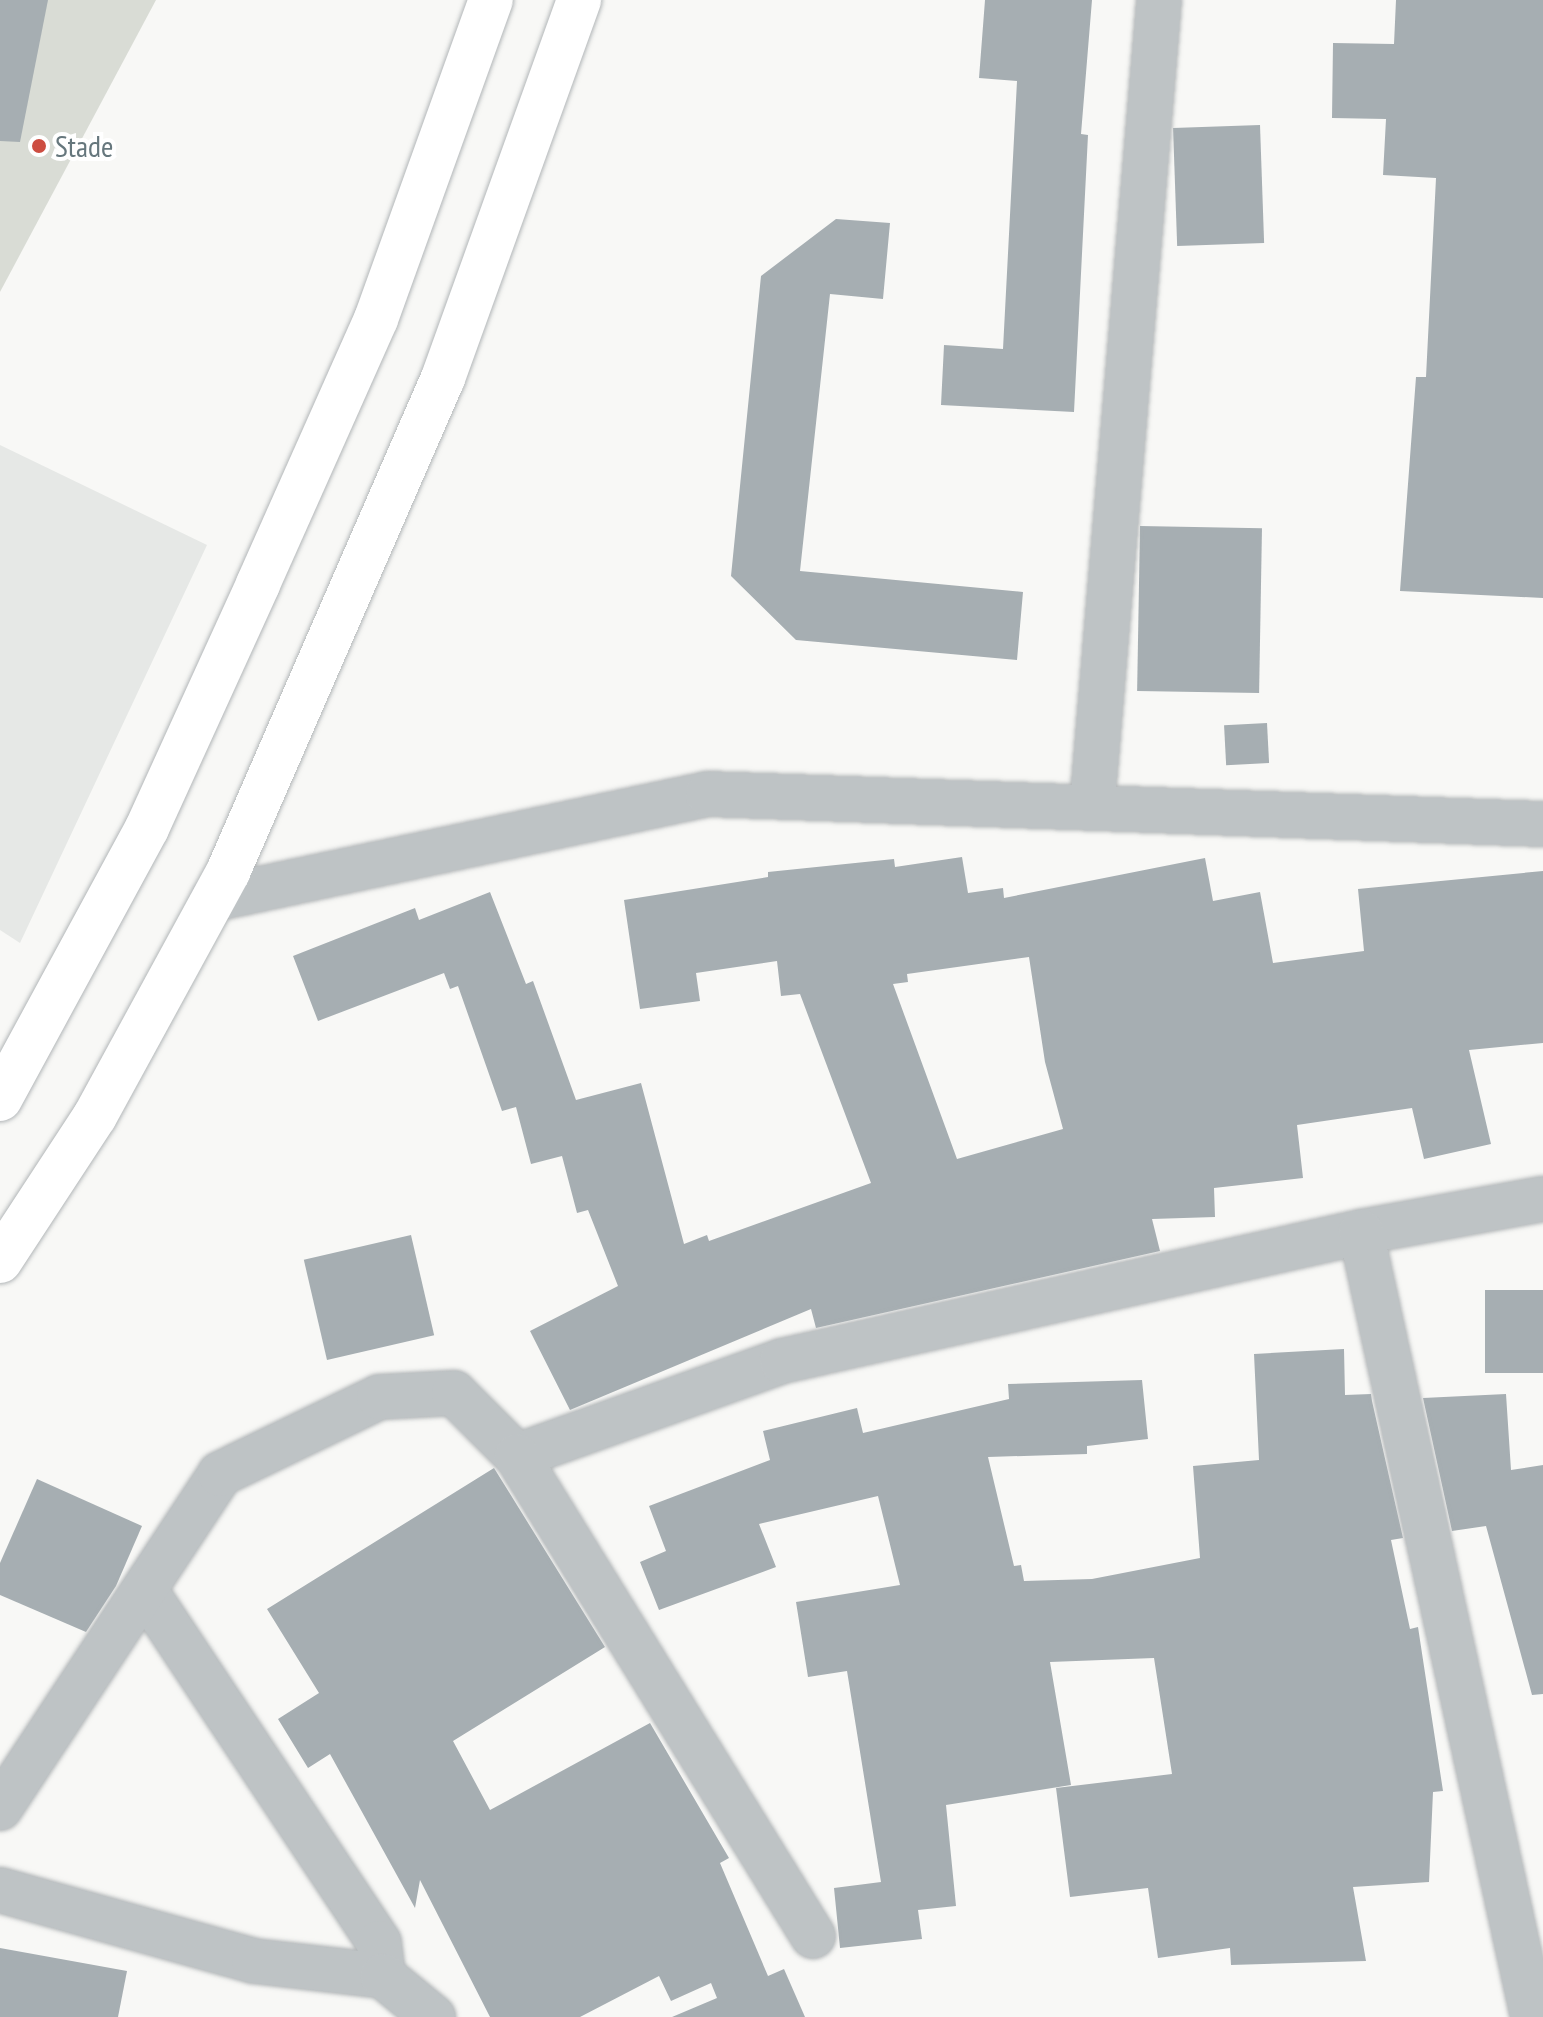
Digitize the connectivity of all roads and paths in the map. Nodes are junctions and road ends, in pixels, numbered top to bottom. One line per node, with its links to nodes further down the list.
1 (491, 0): 7 (highway)
2 (579, 0): 6 (highway)
3 (1159, 0): 4 (street)
4 (1092, 807): 5 (street); 6 (street)
5 (1543, 824)
6 (213, 899): 10 (highway)
7 (0, 1099)
8 (1543, 1199): 9 (street)
9 (1361, 1232): 11 (street); 18 (street)
10 (0, 1261)
11 (517, 1456): 12 (street); 15 (street)
12 (146, 1592): 13 (street); 16 (street)
13 (0, 1808)
14 (0, 1890): 16 (street)
15 (813, 1936)
16 (383, 1976): 17 (street)
17 (433, 2017)
18 (1533, 2017)

